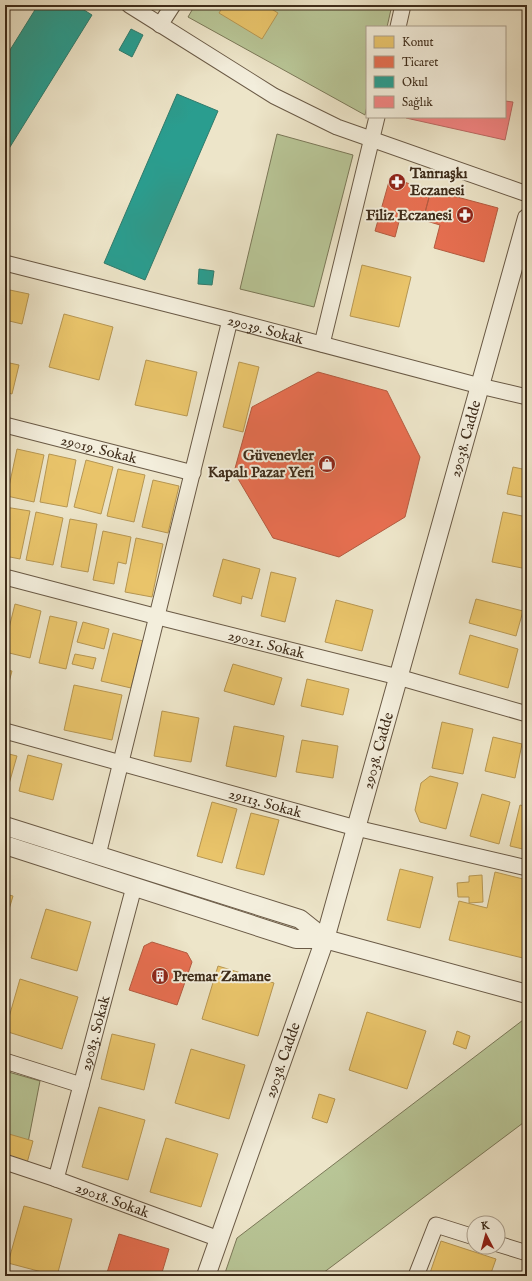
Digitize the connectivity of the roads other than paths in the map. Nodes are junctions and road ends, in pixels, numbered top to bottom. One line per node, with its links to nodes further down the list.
1 (129, 5): 4 (street)
2 (173, 5): 4 (street)
3 (403, 5): 5 (street)
4 (160, 25): 7 (street)
5 (398, 26)
6 (377, 118): 7 (street)
7 (372, 140): 8 (street); 12 (street)
8 (527, 194)
9 (527, 218): 13 (street, 29038. Cadde)
10 (5, 263): 11 (street, 29039. Sokak)
11 (230, 320): 12 (street, 29039. Sokak); 16 (street)
12 (322, 344): 13 (street, 29039. Sokak)
13 (480, 386): 14 (street, 29039. Sokak); 19 (street, 29038. Cadde)
14 (527, 397)
15 (5, 424): 16 (street, 29019. Sokak)
16 (193, 474): 18 (street)
17 (5, 577): 18 (street, 29021. Sokak)
18 (158, 617): 19 (street, 29021. Sokak); 22 (street)
19 (398, 677): 20 (street, 29021. Sokak); 24 (street, 29038. Cadde)
20 (527, 714)
21 (5, 731): 22 (street, 29113. Sokak)
22 (122, 763): 24 (street, 29113. Sokak); 26 (street)
23 (5, 826): 26 (street)
24 (356, 828): 27 (street, 29113. Sokak); 29 (street, 29038. Cadde)
25 (5, 845): 28 (street)
26 (98, 855): 29 (street)
27 (527, 868)
28 (134, 887): 29 (street); 32 (street, 29083. Sokak)
29 (325, 939): 30 (street); 36 (street, 29038. Cadde)
30 (527, 994)
31 (5, 1061): 32 (street)
32 (81, 1085): 34 (street, 29083. Sokak)
33 (5, 1162): 34 (street, 29018. Sokak)
34 (56, 1179): 36 (street, 29018. Sokak)
35 (466, 1235): 40 (street)
36 (219, 1239): 39 (street, 29038. Cadde)
37 (506, 1246): 38 (street)
38 (527, 1253)
39 (206, 1276)
40 (416, 1276)

